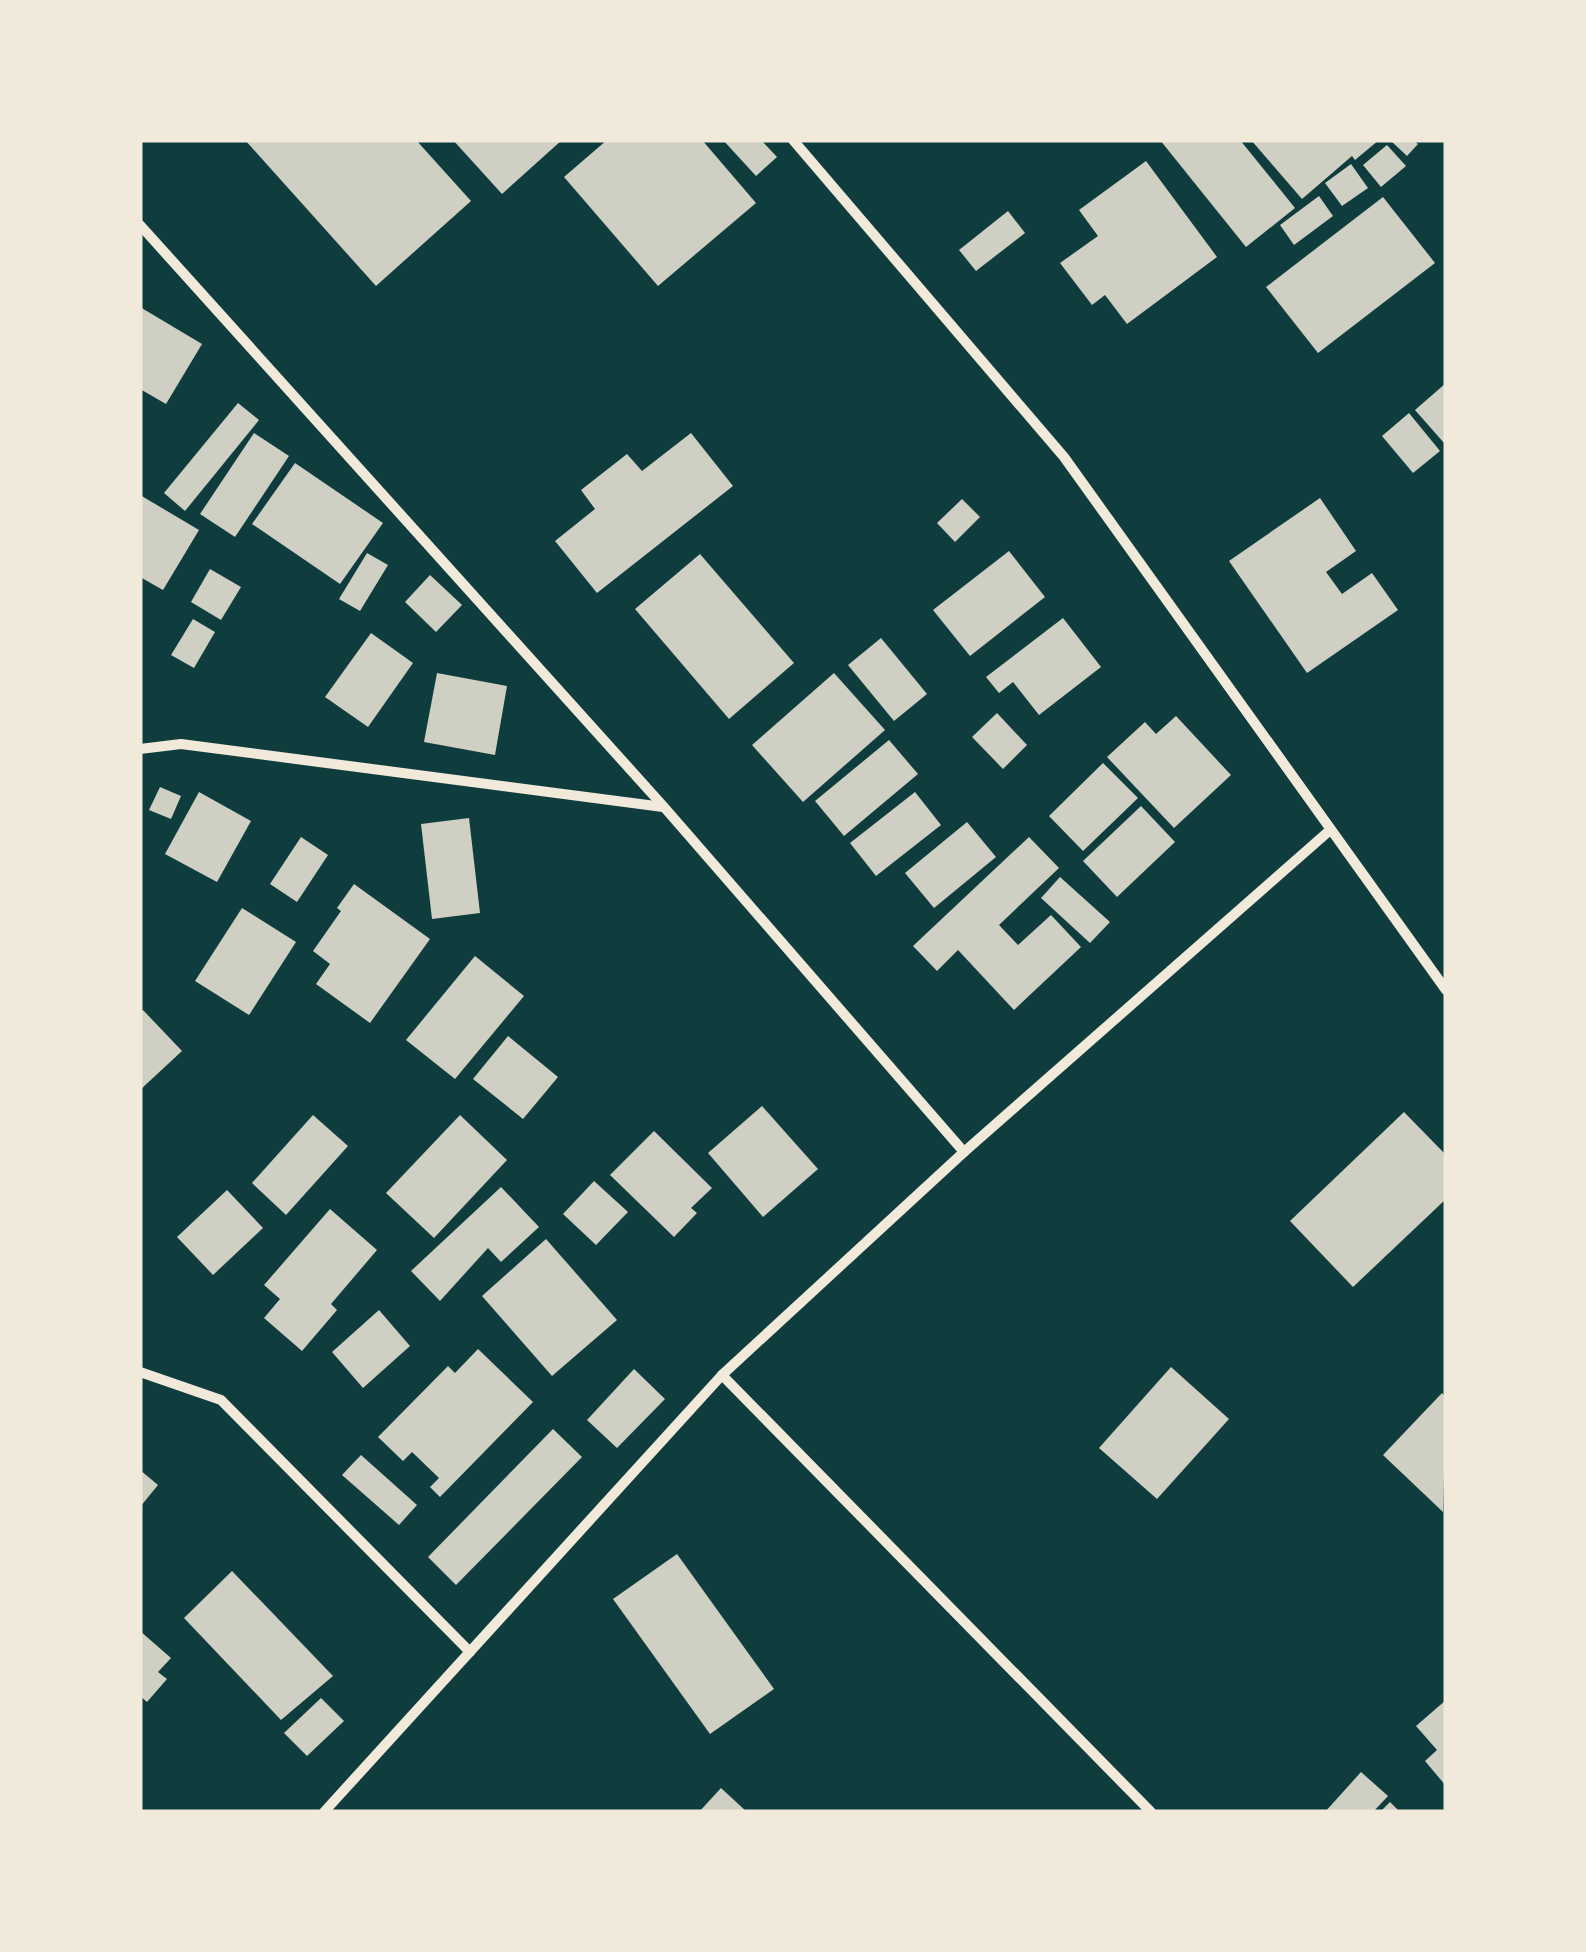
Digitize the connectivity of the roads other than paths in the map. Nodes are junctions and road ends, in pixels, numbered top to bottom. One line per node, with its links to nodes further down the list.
1 (794, 140): 5 (street)
2 (140, 225): 4 (street)
3 (140, 749): 4 (street)
4 (664, 807): 7 (street)
5 (1328, 830): 6 (street); 7 (street)
6 (1446, 990)
7 (964, 1152): 9 (street)
8 (140, 1372): 10 (street)
9 (722, 1375): 10 (street); 12 (street)
10 (470, 1652): 11 (street)
11 (325, 1812)
12 (1151, 1812)

